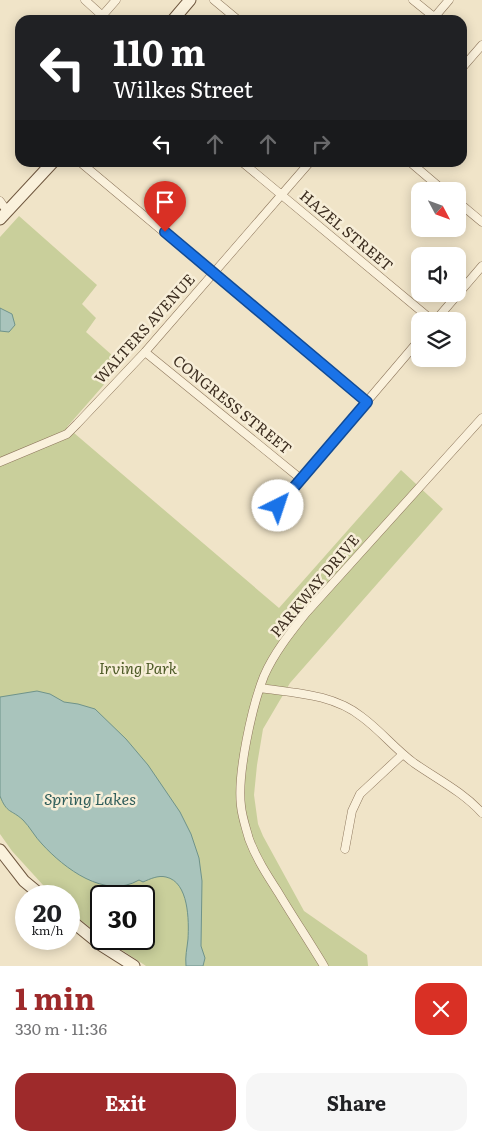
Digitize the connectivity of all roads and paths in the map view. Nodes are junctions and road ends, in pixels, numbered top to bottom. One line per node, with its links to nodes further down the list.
1 (85, 0): 7 (street)
2 (116, 0): 8 (street)
3 (190, 0): 9 (street)
4 (214, 0): 10 (street)
5 (413, 0): 11 (street)
6 (449, 0): 12 (street)
7 (101, 15)
8 (106, 15)
9 (177, 15)
10 (232, 15)
11 (429, 15)
12 (436, 15)
13 (482, 45): 14 (street)
14 (467, 62)
15 (48, 167): 23 (street)
16 (86, 167): 26 (street)
17 (248, 167): 21 (street, HAZEL STREET)
18 (306, 167): 21 (street, WALTERS AVENUE)
19 (416, 167): 20 (street)
20 (433, 182)
21 (281, 195): 26 (street, WALTERS AVENUE); 27 (street, HAZEL STREET)
22 (466, 209): 24 (street)
23 (2, 211)
24 (482, 222)
25 (482, 266): 28 (street)
26 (213, 273): 30 (street, WALTERS AVENUE); 31 (street)
27 (423, 312)
28 (442, 312)
29 (411, 350): 31 (street)
30 (145, 352): 33 (street, WALTERS AVENUE); 34 (street, CONGRESS STREET)
31 (367, 402): 34 (street)
32 (482, 418): 36 (street, PARKWAY DRIVE)
33 (0, 462)
34 (301, 480): 35 (street)
35 (278, 506)
36 (260, 688): 37 (street); 44 (street, PARKWAY DRIVE)
37 (403, 754): 38 (street); 39 (street)
38 (482, 813)
39 (345, 849)
40 (0, 850): 41 (street)
41 (29, 885)
42 (80, 928): 43 (street)
43 (134, 966)
44 (324, 966)

